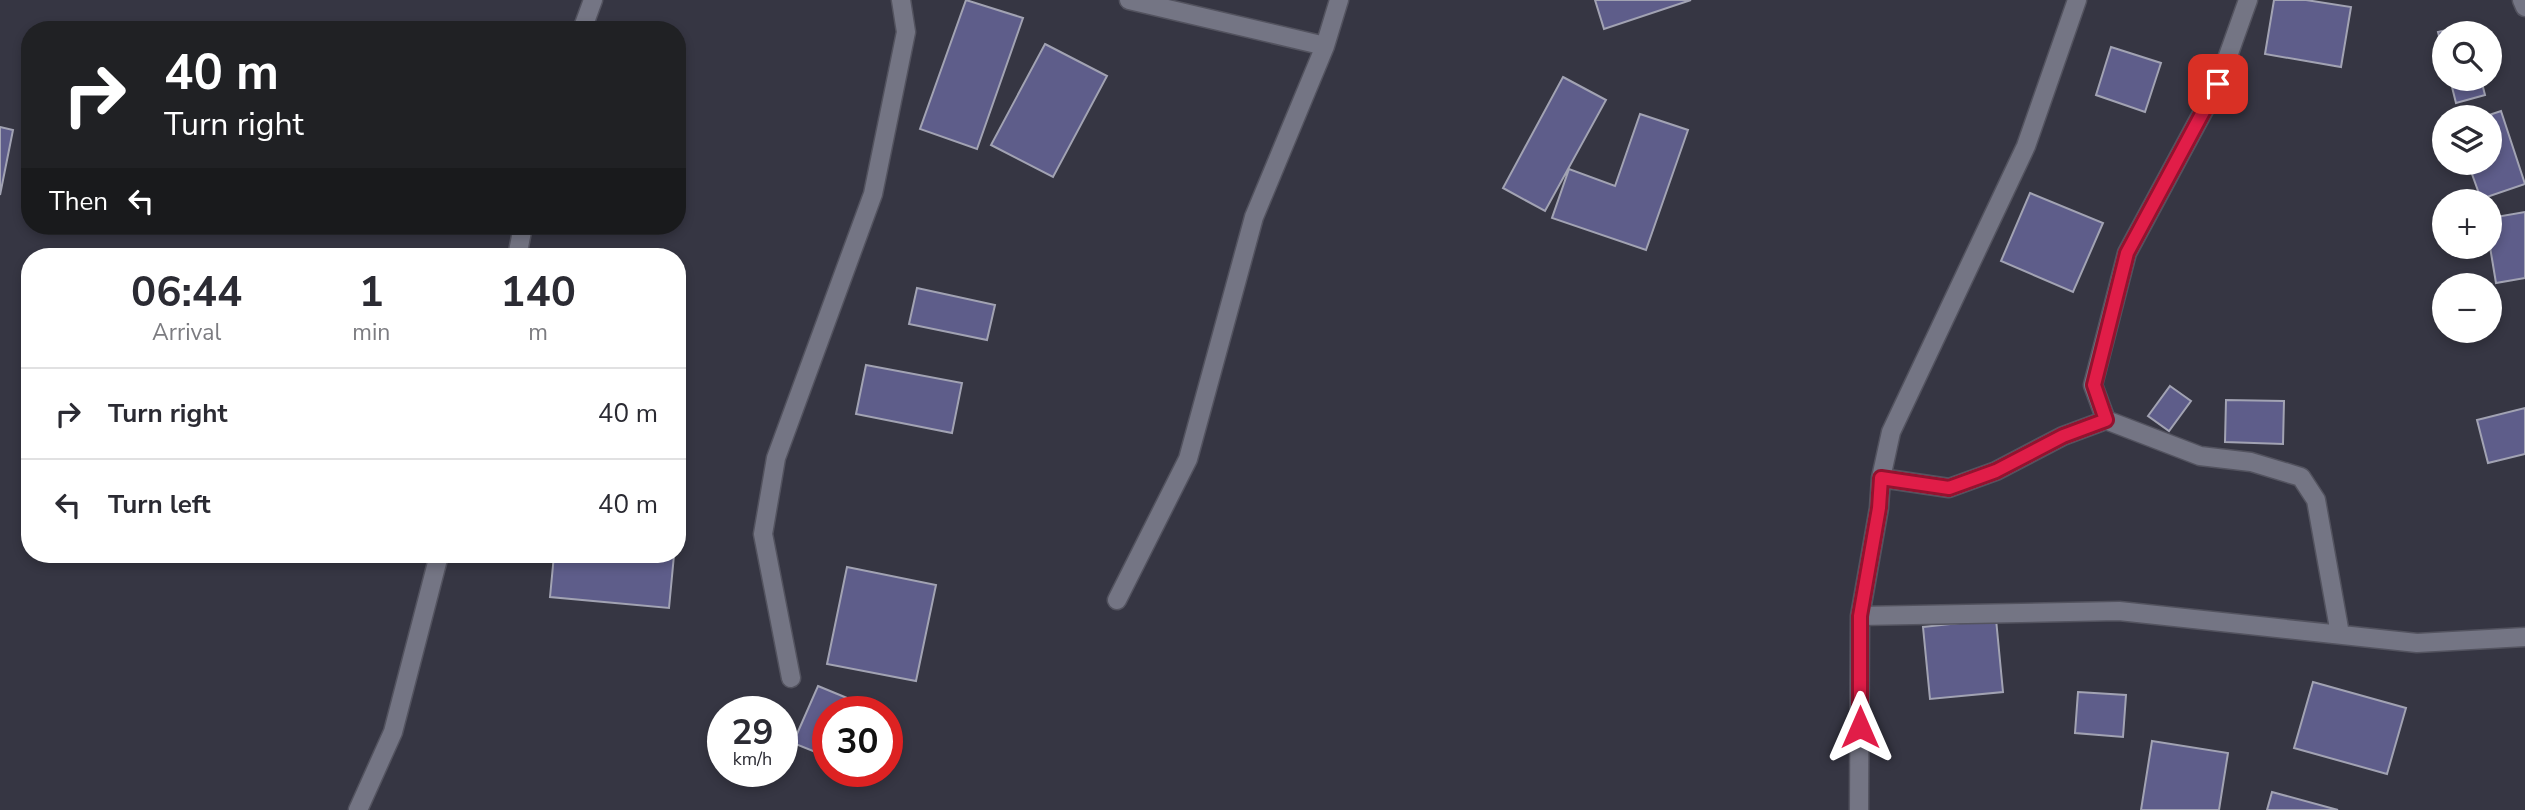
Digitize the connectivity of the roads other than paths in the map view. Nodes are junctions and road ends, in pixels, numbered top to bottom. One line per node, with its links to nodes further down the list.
1 (593, 0): 9 (street)
2 (901, 0): 18 (street)
3 (1129, 0): 10 (street)
4 (1339, 0): 10 (street)
5 (2077, 0): 12 (street)
6 (2248, 0): 11 (street)
7 (2522, 0): 8 (street)
8 (2525, 7)
9 (585, 21)
10 (1325, 46): 14 (street)
11 (2106, 420): 12 (street); 16 (street)
12 (1881, 478): 15 (street)
13 (437, 563): 19 (street)
14 (1117, 600)
15 (1860, 616): 16 (street); 20 (street)
16 (2340, 634): 17 (street)
17 (2525, 636)
18 (791, 678)
19 (358, 810)
20 (1859, 810)

